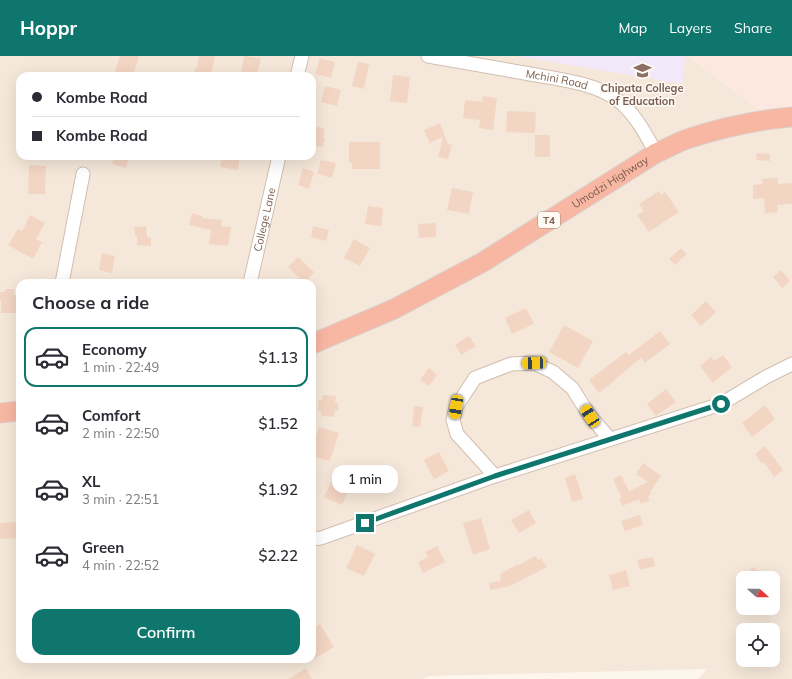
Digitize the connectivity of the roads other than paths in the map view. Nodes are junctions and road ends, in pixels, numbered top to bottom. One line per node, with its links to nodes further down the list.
1 (302, 56): 3 (street)
2 (428, 56): 5 (street, Mchini Road)
3 (298, 72)
4 (792, 117): 5 (highway, Umodzi Highway / T4)
5 (656, 153): 10 (highway, Umodzi Highway / T4)
6 (278, 160): 9 (street, College Lane)
7 (83, 174): 8 (street)
8 (63, 279)
9 (251, 279)
10 (316, 342)
11 (792, 364): 14 (street)
12 (16, 411): 13 (highway)
13 (0, 413)
14 (610, 439): 15 (street); 15 (street)
15 (495, 476): 16 (street)
16 (316, 539)

